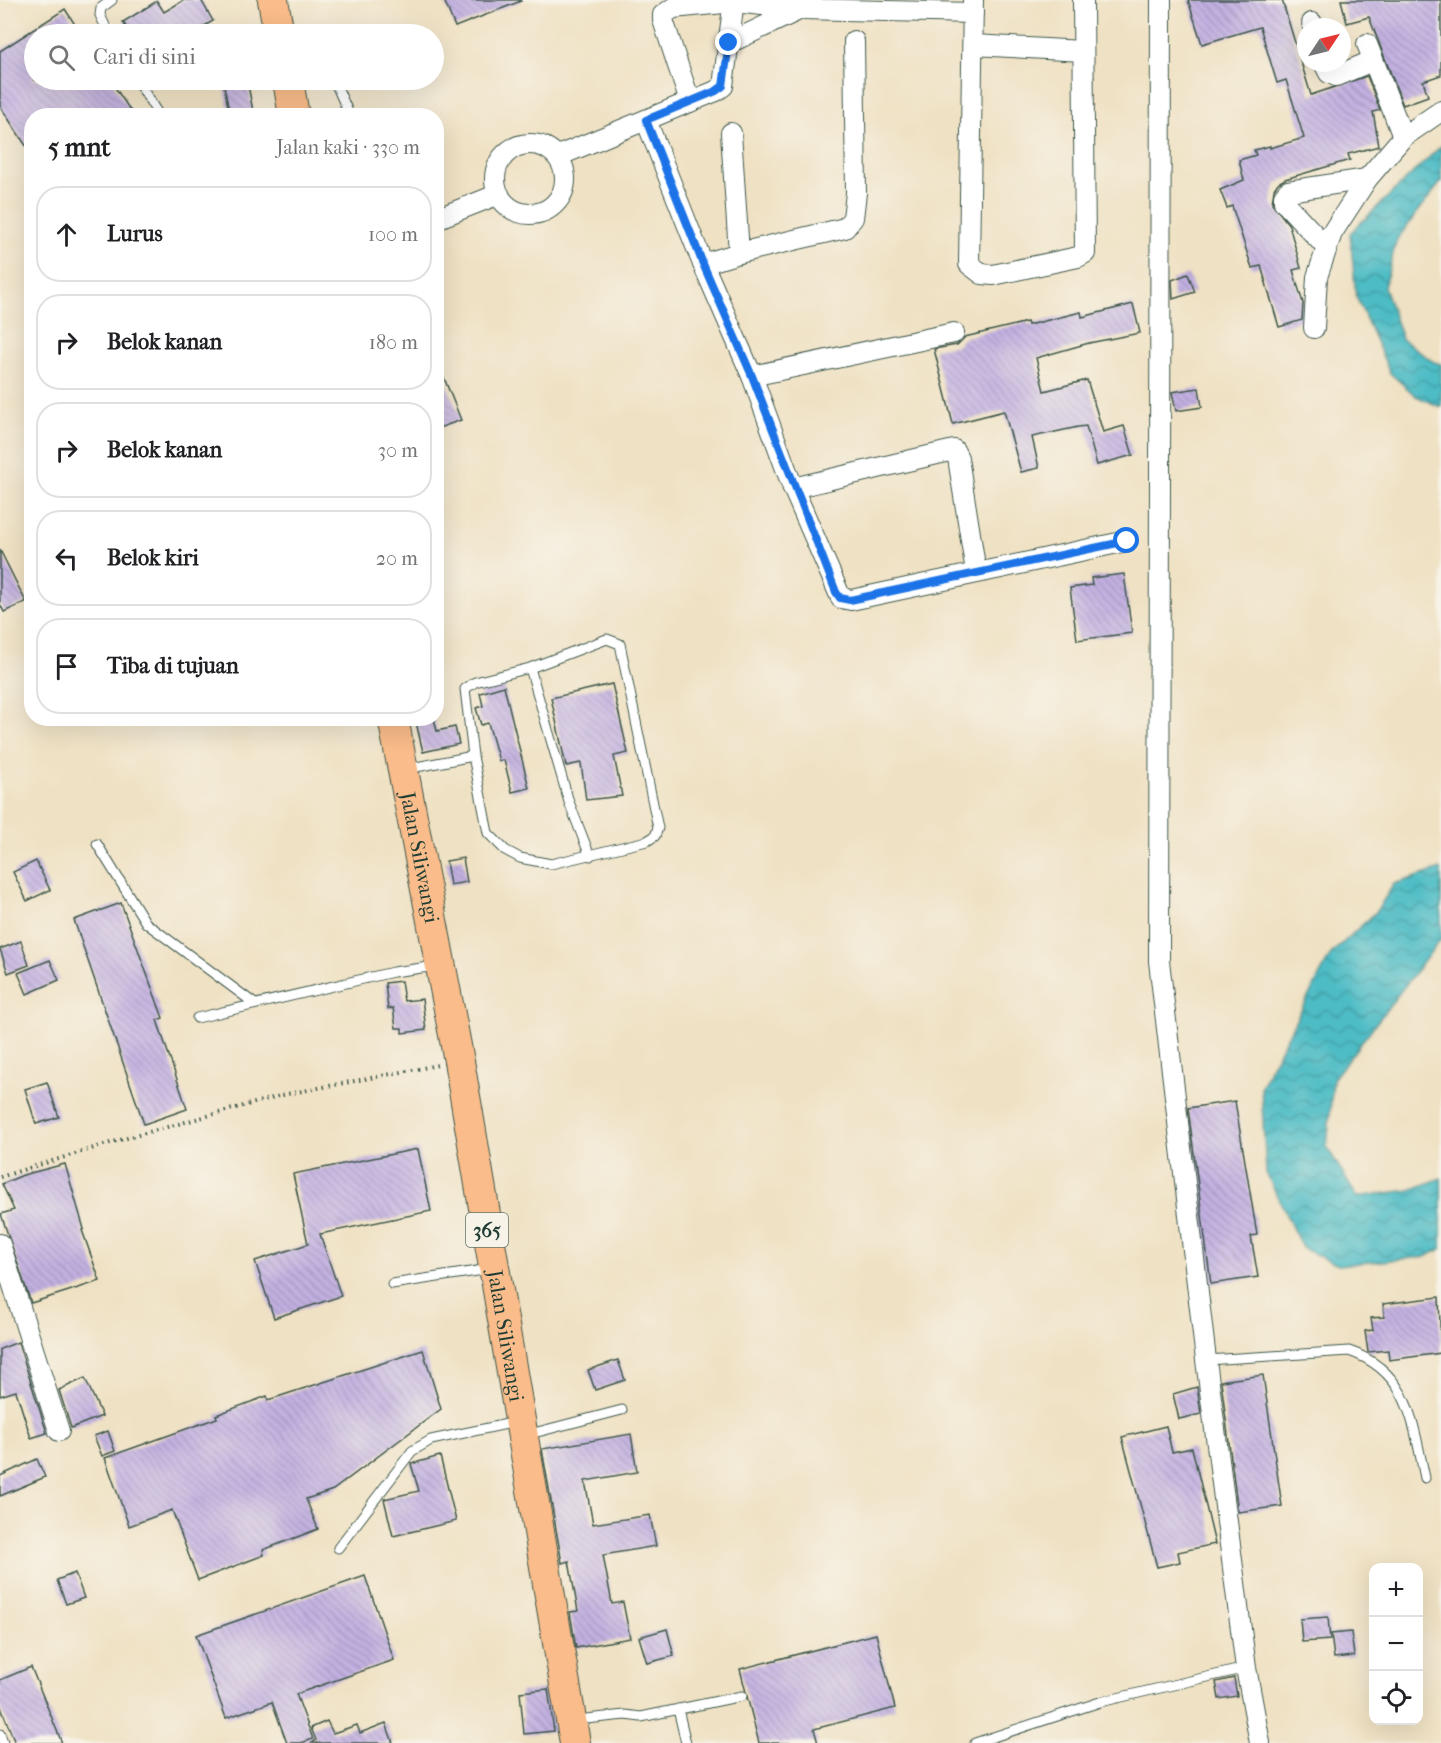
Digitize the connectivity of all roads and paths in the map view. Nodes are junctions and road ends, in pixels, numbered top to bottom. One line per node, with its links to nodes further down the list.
1 (112, 0): 9 (lane)
2 (273, 0): 10 (main road)
3 (1083, 0): 14 (street)
4 (1161, 0): 56 (street)
5 (734, 1): 8 (street); 12 (street); 21 (street)
6 (853, 5): 7 (street); 8 (street)
7 (973, 6): 13 (street)
8 (801, 9): 12 (street)
9 (104, 24)
10 (277, 24)
11 (854, 41): 34 (street)
12 (729, 43): 21 (street)
13 (973, 45): 14 (street); 14 (street)
14 (1083, 51)
15 (1351, 66): 28 (street)
16 (1328, 72): 17 (street)
17 (1342, 72)
18 (142, 90): 22 (lane)
19 (291, 90): 23 (main road)
20 (338, 90): 24 (lane)
21 (690, 102): 26 (street)
22 (154, 108)
23 (293, 108)
24 (346, 108)
25 (1441, 111): 28 (street)
26 (646, 120): 29 (street); 35 (street)
27 (731, 133): 34 (street)
28 (1403, 137): 30 (street)
29 (558, 156): 31 (street); 31 (street)
30 (1367, 178): 33 (street); 33 (street)
31 (499, 194): 32 (street)
32 (444, 216)
33 (1325, 246): 36 (street)
34 (740, 253): 35 (street)
35 (703, 264): 38 (street)
36 (1314, 328)
37 (954, 333): 38 (street)
38 (752, 376): 39 (street)
39 (793, 488): 41 (street); 41 (street)
40 (1127, 541): 41 (street)
41 (976, 572)
42 (530, 668): 44 (lane); 47 (lane); 47 (lane)
43 (394, 726): 45 (main road, Jalan Siliwangi / 365)
44 (473, 756): 45 (lane); 47 (lane)
45 (402, 770): 48 (main road, Jalan Siliwangi / 365)
46 (97, 844): 49 (lane)
47 (590, 856)
48 (439, 965): 49 (lane); 51 (main road, Jalan Siliwangi / 365)
49 (255, 1004): 50 (lane)
50 (196, 1018)
51 (459, 1061): 52 (path); 54 (main road, Jalan Siliwangi / 365)
52 (0, 1177)
53 (0, 1244): 59 (street)
54 (493, 1268): 55 (lane); 58 (main road, Jalan Siliwangi / 365)
55 (392, 1284)
56 (1206, 1360): 60 (lane); 62 (street)
57 (622, 1410): 58 (lane)
58 (519, 1429): 61 (lane); 65 (main road, Jalan Siliwangi / 365)
59 (59, 1431)
60 (1425, 1478)
61 (338, 1548)
62 (1246, 1668): 69 (lane); 70 (street)
63 (742, 1696): 64 (lane)
64 (678, 1709): 65 (lane); 68 (lane)
65 (573, 1732)
66 (0, 1734): 67 (lane)
67 (3, 1743)
68 (686, 1743)
69 (975, 1743)
70 (1260, 1743)

